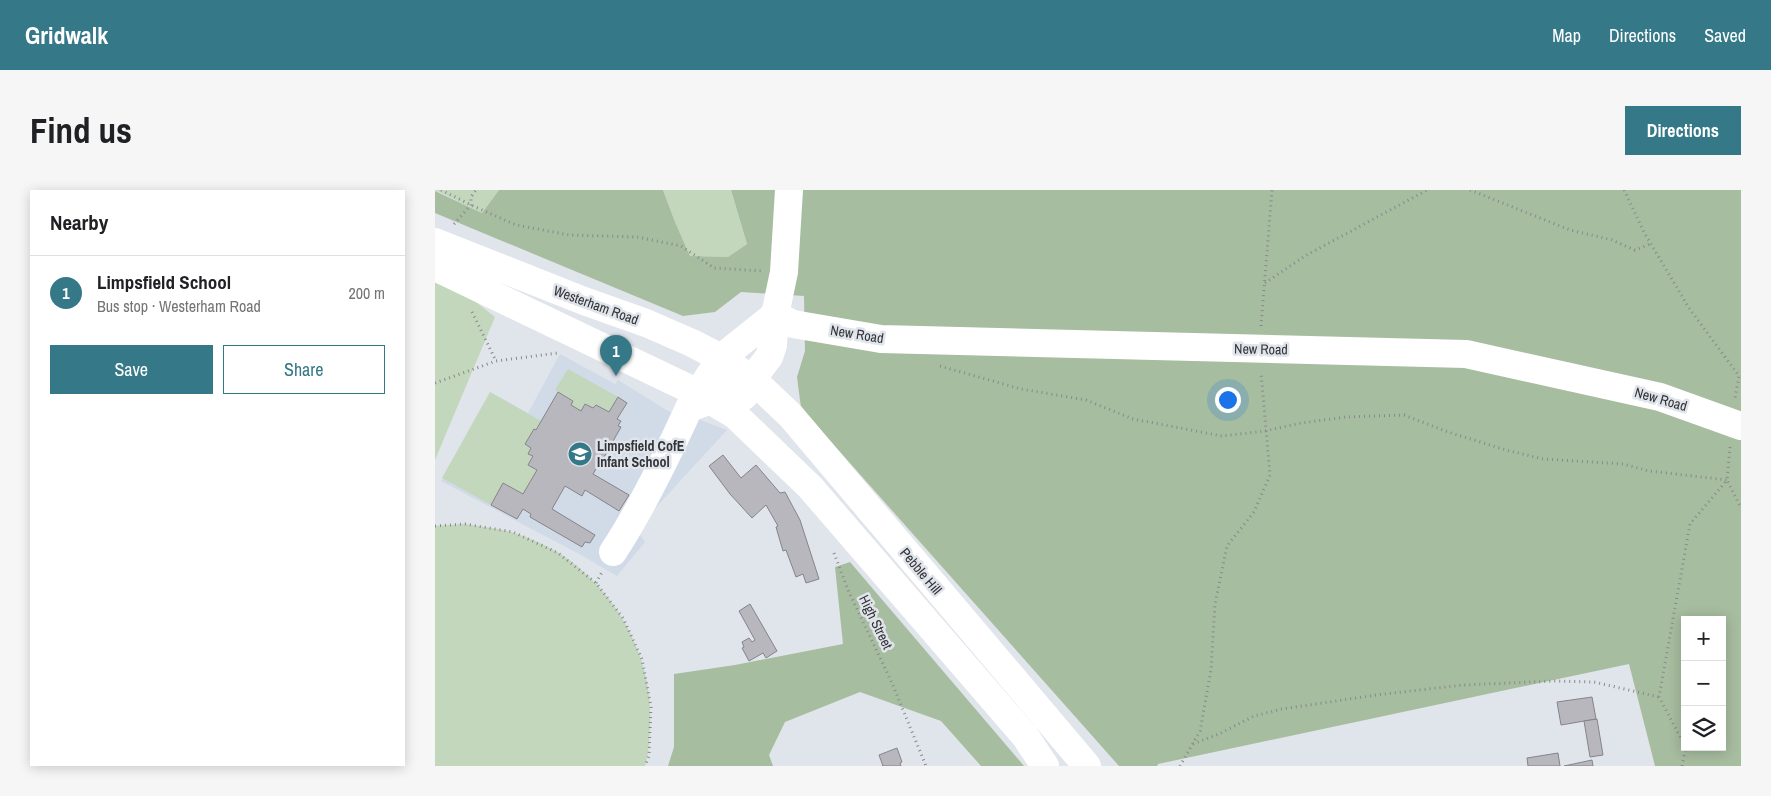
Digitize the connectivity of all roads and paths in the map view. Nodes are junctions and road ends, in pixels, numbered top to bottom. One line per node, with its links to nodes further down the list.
1 (441, 190): 8 (path)
2 (477, 190): 8 (path)
3 (789, 190): 11 (main road)
4 (1271, 190): 12 (path)
5 (1427, 190): 12 (path)
6 (1470, 190): 9 (path)
7 (1624, 190): 9 (path)
8 (471, 205): 10 (path); 11 (path)
9 (1651, 244): 18 (path)
10 (436, 251): 17 (main road, Westerham Road); 20 (main road)
11 (784, 272): 13 (main road)
12 (1264, 284): 14 (path)
13 (775, 315): 14 (main road, New Road); 17 (main road); 17 (main road)
14 (1259, 349): 21 (main road, New Road); 22 (path)
15 (567, 352): 19 (path)
16 (933, 364): 22 (path)
17 (737, 369): 20 (main road); 20 (main road); 35 (main road, Pebble Hill)
18 (1740, 376): 21 (path)
19 (435, 383)
20 (716, 404): 27 (main road); 34 (main road)
21 (1736, 424): 23 (path)
22 (1265, 431): 23 (path); 30 (path)
23 (1727, 480): 24 (path); 28 (path)
24 (1741, 508)
25 (435, 526): 32 (path)
26 (831, 546): 33 (path, High Street)
27 (613, 552)
28 (1659, 698): 29 (path); 30 (path)
29 (1681, 739)
30 (1193, 744): 36 (path)
31 (1684, 751): 37 (path)
32 (645, 766)
33 (926, 766)
34 (1045, 766)
35 (1087, 766)
36 (1180, 766)
37 (1682, 766)

